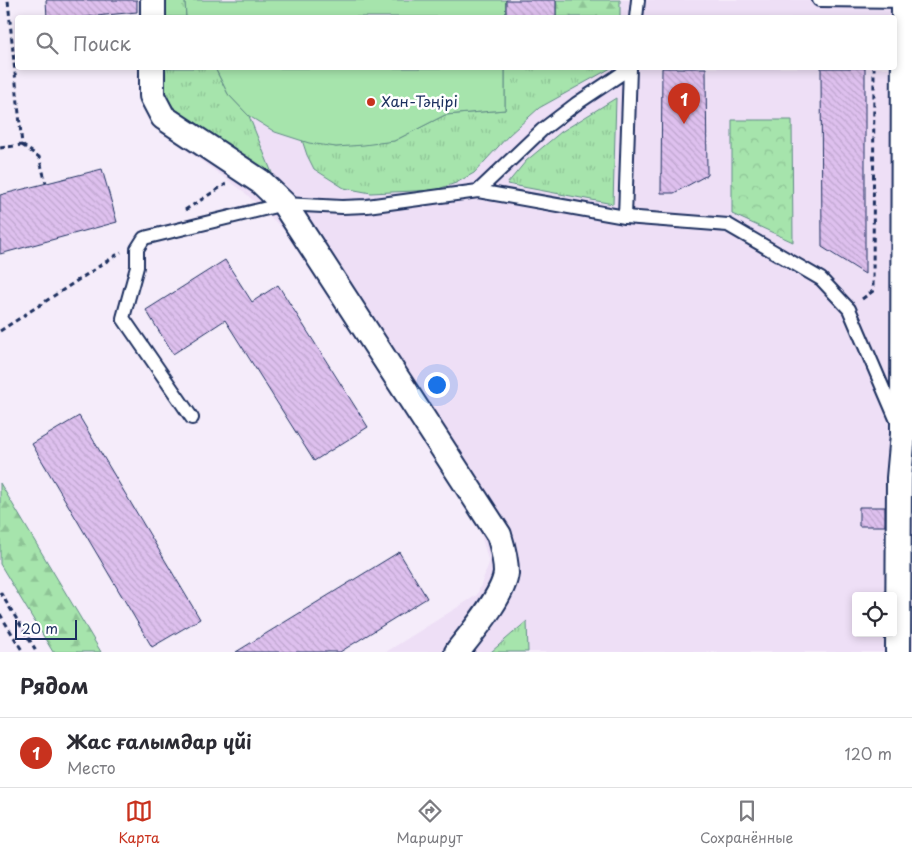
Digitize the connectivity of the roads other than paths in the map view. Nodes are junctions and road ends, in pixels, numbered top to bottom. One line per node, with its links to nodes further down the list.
1 (153, 0): 6 (street)
2 (638, 0): 7 (lane)
3 (819, 0): 4 (lane)
4 (904, 0): 5 (lane); 15 (street)
5 (912, 1)
6 (153, 15)
7 (636, 15)
8 (152, 70): 12 (street)
9 (627, 70): 11 (lane)
10 (630, 70): 13 (lane)
11 (478, 191): 12 (lane); 13 (lane)
12 (284, 204): 14 (lane); 16 (street)
13 (626, 218): 15 (lane)
14 (192, 418)
15 (907, 434): 17 (street)
16 (458, 652)
17 (898, 652)

